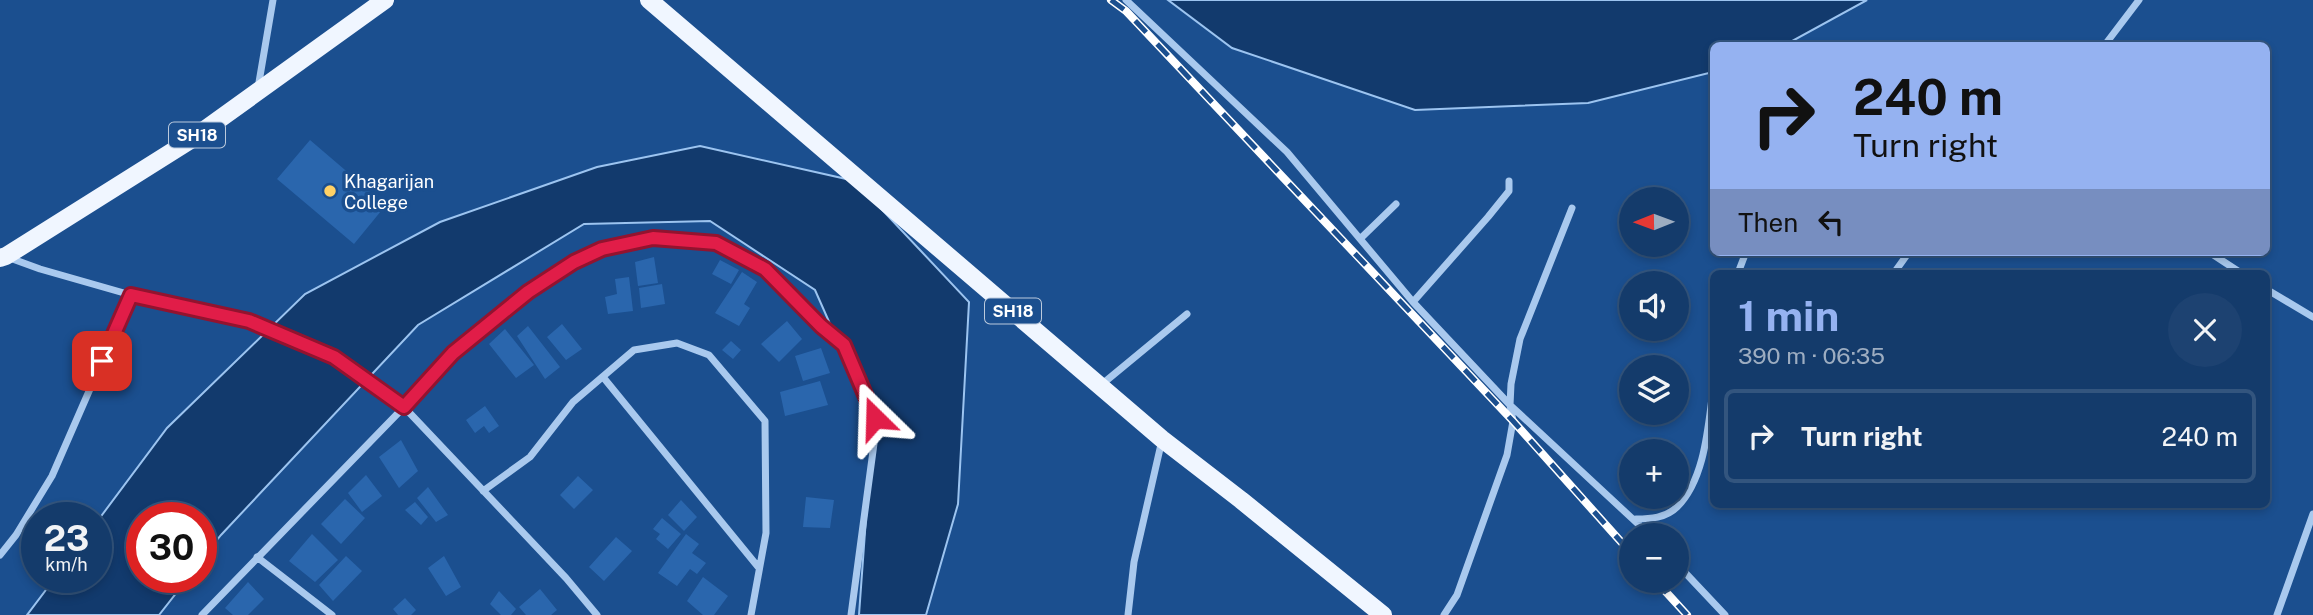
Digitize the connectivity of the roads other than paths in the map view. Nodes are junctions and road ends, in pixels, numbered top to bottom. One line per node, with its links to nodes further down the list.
1 (273, 0): 7 (street)
2 (385, 0): 7 (main road, SH18)
3 (649, 0): 21 (main road, SH18)
4 (1126, 0): 11 (street)
5 (2139, 0): 6 (street)
6 (2107, 42)
7 (257, 92): 13 (main road, SH18)
8 (1509, 181): 17 (street)
9 (1396, 204): 11 (street)
10 (1572, 208): 22 (street)
11 (1361, 238): 17 (street)
12 (2215, 256): 14 (street)
13 (3, 257): 16 (street)
14 (2236, 270)
15 (2270, 291): 19 (street)
16 (131, 295): 23 (street); 30 (street)
17 (1413, 302): 22 (street)
18 (1186, 314): 21 (street)
19 (2313, 317)
20 (603, 377): 26 (street); 32 (street); 32 (street)
21 (1100, 385): 25 (main road, SH18)
22 (1510, 405): 28 (street); 41 (street)
23 (404, 407): 26 (street); 31 (street); 38 (street)
24 (1710, 407): 28 (street)
25 (1162, 439): 39 (street); 40 (main road, SH18)
26 (483, 491): 36 (street)
27 (2313, 514): 43 (street)
28 (1636, 519): 29 (street)
29 (1640, 523)
30 (0, 555)
31 (257, 557): 34 (street); 35 (street)
32 (759, 568): 37 (street)
33 (1689, 577): 42 (street)
34 (202, 615)
35 (332, 615)
36 (597, 615)
37 (751, 615)
38 (851, 615)
39 (1128, 615)
40 (1383, 615)
41 (1444, 615)
42 (1725, 615)
43 (2277, 615)

